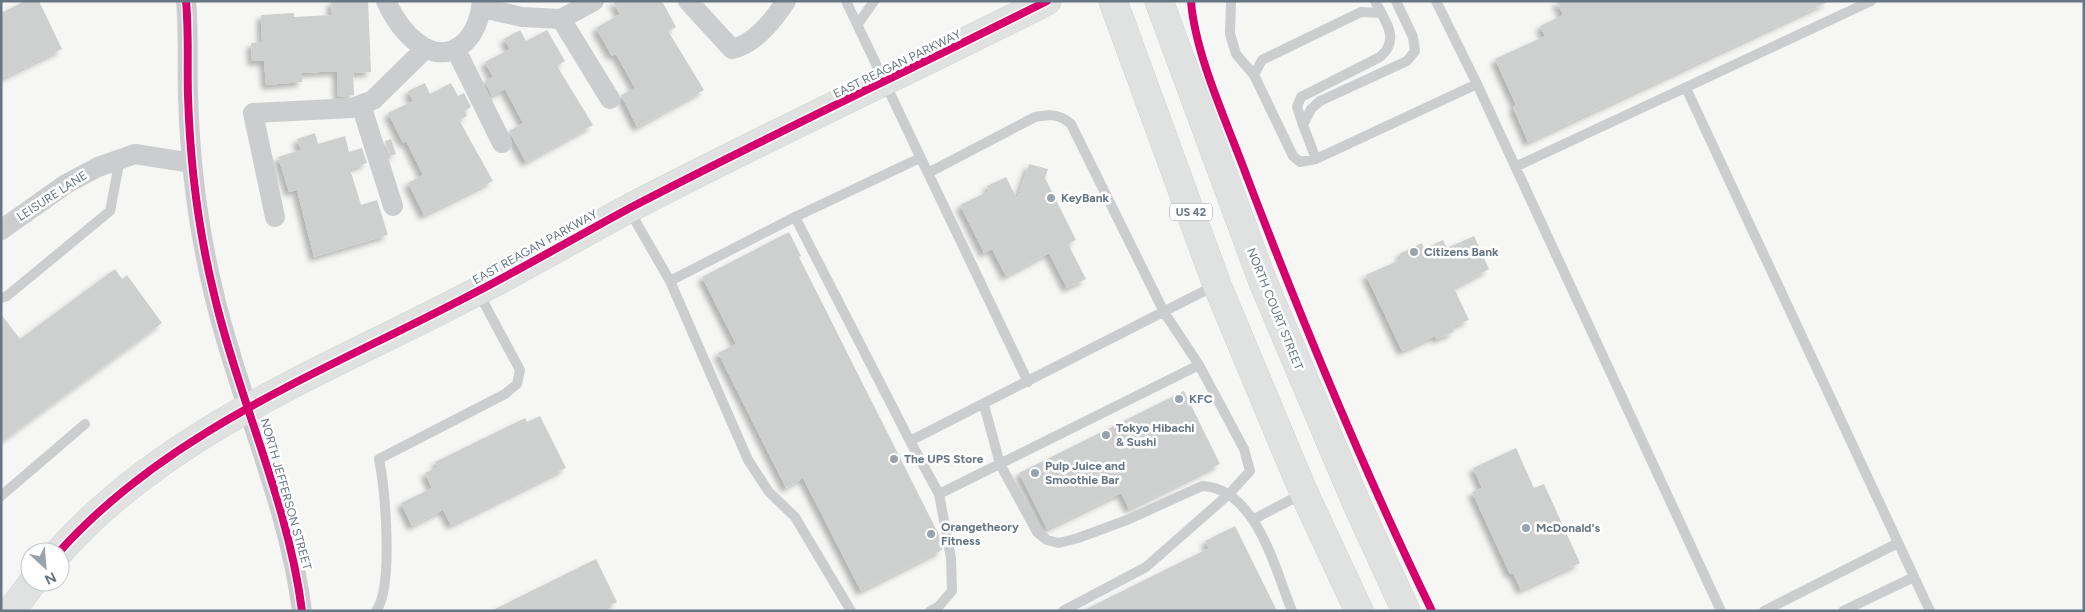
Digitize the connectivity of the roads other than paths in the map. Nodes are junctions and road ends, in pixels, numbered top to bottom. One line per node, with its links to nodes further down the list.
1 (186, 1): 33 (street, NORTH JEFFERSON STREET)
2 (386, 1): 20 (street)
3 (594, 1): 18 (street)
4 (688, 1): 5 (street)
5 (786, 1)
6 (846, 1): 19 (lane)
7 (874, 1): 19 (lane)
8 (1048, 1): 23 (main road, EAST REAGAN PARKWAY)
9 (1113, 1): 42 (main road, US 42)
10 (1159, 1): 70 (main road, NORTH COURT STREET)
11 (1231, 1): 22 (lane)
12 (1375, 1): 17 (lane)
13 (1396, 1): 28 (lane)
14 (1436, 1): 24 (lane)
15 (1871, 1): 25 (lane)
16 (482, 5): 18 (street); 21 (street)
17 (1381, 13): 22 (lane); 28 (lane)
18 (561, 19): 26 (street)
19 (858, 24): 23 (lane)
20 (425, 49): 21 (street); 27 (street)
21 (456, 50): 29 (street)
22 (1254, 75): 32 (lane)
23 (884, 83): 30 (lane); 37 (main road, EAST REAGAN PARKWAY)
24 (1477, 84): 32 (lane); 34 (lane)
25 (1686, 88): 34 (lane); 59 (lane)
26 (610, 99)
27 (361, 105): 36 (street); 38 (street)
28 (1303, 125): 32 (lane)
29 (502, 144)
30 (920, 158): 35 (lane); 39 (lane)
31 (120, 159): 33 (street, LEISURE LANE); 40 (street, LEISURE LANE); 44 (lane)
32 (1316, 159)
33 (192, 163): 49 (street, NORTH JEFFERSON STREET)
34 (1515, 167): 71 (lane)
35 (928, 173): 45 (lane); 47 (lane)
36 (393, 206)
37 (629, 209): 41 (lane); 43 (main road, EAST REAGAN PARKWAY)
38 (275, 217)
39 (795, 218): 41 (lane); 51 (lane)
40 (1, 230)
41 (670, 281): 65 (lane)
42 (1218, 284): 45 (lane); 53 (main road, US 42)
43 (478, 292): 49 (main road, EAST REAGAN PARKWAY); 64 (lane)
44 (1, 298)
45 (1164, 312): 46 (lane); 47 (lane)
46 (1199, 365): 52 (lane); 55 (lane)
47 (1028, 382): 48 (lane)
48 (984, 405): 51 (lane); 52 (lane)
49 (249, 408): 58 (main road, EAST REAGAN PARKWAY); 63 (street, NORTH JEFFERSON STREET)
50 (85, 424): 56 (lane)
51 (910, 441): 54 (lane)
52 (1000, 464): 54 (lane); 55 (lane)
53 (1304, 493): 57 (lane); 69 (main road, US 42)
54 (939, 494): 66 (lane)
55 (1230, 494): 57 (lane); 67 (lane)
56 (1, 496)
57 (1254, 519): 68 (lane)
58 (69, 542)
59 (1898, 543): 60 (lane); 72 (lane)
60 (1914, 577): 73 (lane); 74 (lane)
61 (26, 592): 62 (main road)
62 (12, 611)
63 (302, 611)
64 (376, 611)
65 (851, 611)
66 (930, 611)
67 (1063, 611)
68 (1292, 611)
69 (1359, 611)
70 (1406, 611)
71 (1721, 611)
72 (1764, 611)
73 (1843, 611)
74 (1930, 611)

